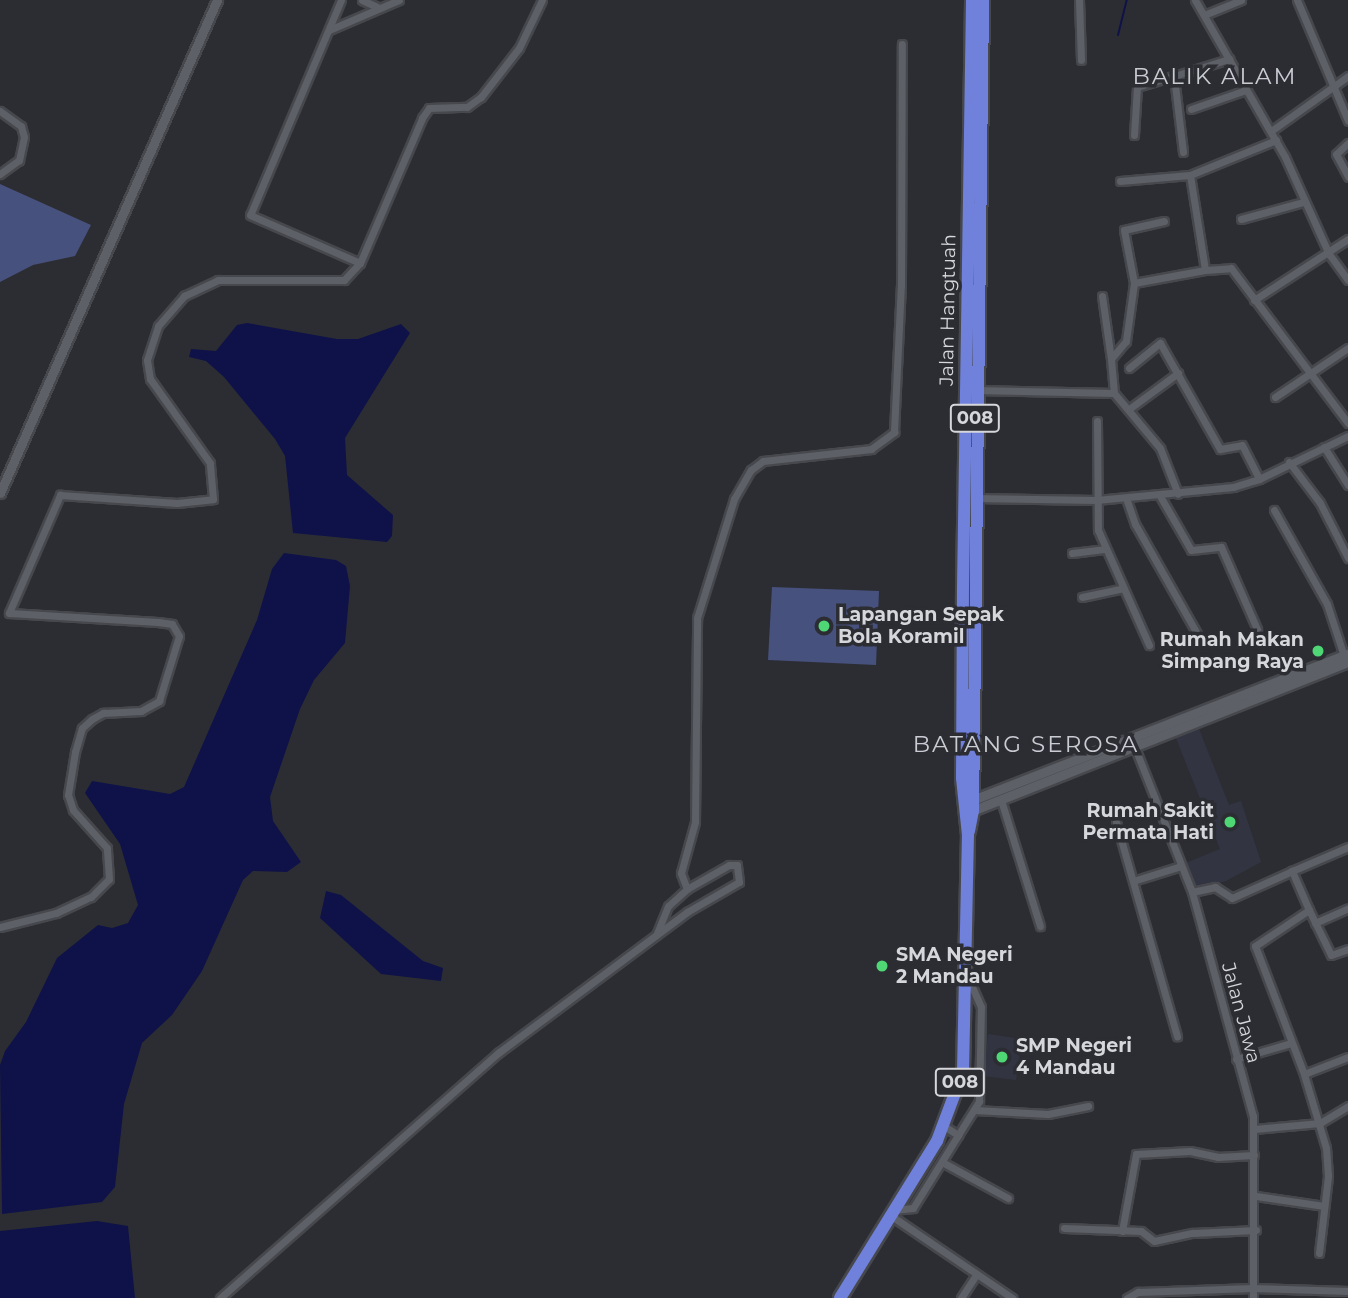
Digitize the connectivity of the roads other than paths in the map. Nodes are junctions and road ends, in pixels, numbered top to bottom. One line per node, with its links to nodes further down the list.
1 (217, 0): 62 (street)
2 (341, 0): 15 (street)
3 (362, 0): 12 (street)
4 (399, 0): 12 (street)
5 (542, 0): 40 (street)
6 (972, 0): 13 (highway, Jalan Hangtuah / 008)
7 (983, 0): 13 (highway, Jalan Hangtuah / 008)
8 (1079, 0): 18 (street)
9 (1195, 0): 14 (street)
10 (1241, 0): 14 (street)
11 (1297, 0): 21 (street)
12 (379, 8): 15 (street)
13 (977, 15): 51 (highway, Jalan Hangtuah / 008); 72 (highway, Jalan Hangtuah / 008)
14 (1204, 15): 17 (street)
15 (328, 30): 40 (street)
16 (902, 44): 88 (street)
17 (1229, 59): 19 (street); 22 (street)
18 (1081, 60)
19 (1174, 76): 27 (street); 30 (street)
20 (1348, 76): 21 (street)
21 (1334, 86): 25 (street); 26 (street)
22 (1246, 90): 23 (street); 26 (street)
23 (1191, 109)
24 (0, 111): 31 (street)
25 (1348, 121)
26 (1271, 131): 28 (street)
27 (1133, 135)
28 (1276, 140): 32 (street); 35 (street)
29 (1348, 143): 33 (street)
30 (1183, 152)
31 (0, 174)
32 (1190, 175): 34 (street); 41 (street)
33 (1348, 177)
34 (1120, 181)
35 (1303, 202): 36 (street); 39 (street)
36 (1241, 219)
37 (1164, 221): 43 (street)
38 (1348, 239): 39 (street)
39 (1329, 254): 42 (street); 45 (street)
40 (360, 263): 94 (street)
41 (1205, 270): 43 (street); 45 (street)
42 (1348, 279)
43 (1134, 283): 47 (street)
44 (1102, 296): 47 (street)
45 (1254, 300): 50 (street)
46 (1348, 348): 50 (street)
47 (1111, 359): 52 (street)
48 (1129, 368): 49 (street)
49 (1178, 373): 54 (street); 60 (street)
50 (1313, 373): 53 (street); 56 (street)
51 (975, 390): 52 (street); 65 (highway, Jalan Hangtuah / 008)
52 (1114, 393): 54 (street)
53 (1275, 397)
54 (1129, 409): 63 (street)
55 (1097, 421): 67 (street)
56 (1348, 423)
57 (1348, 436): 58 (street)
58 (1324, 447): 59 (street); 61 (street)
59 (1289, 463): 60 (street); 71 (street)
60 (1259, 479): 63 (street)
61 (1348, 485)
62 (0, 493)
63 (1178, 494): 64 (street)
64 (1160, 496): 66 (street); 75 (street)
65 (974, 498): 67 (street); 72 (highway, Jalan Hangtuah / 008)
66 (1126, 498): 67 (street); 76 (street)
67 (1096, 500): 69 (street)
68 (1273, 510): 78 (street)
69 (1104, 548): 70 (street); 73 (street)
70 (1072, 553)
71 (1348, 558)
72 (969, 587): 82 (highway, Jalan Hangtuah / 008)
73 (1120, 589): 74 (street); 77 (street)
74 (1082, 597)
75 (1257, 628)
76 (1199, 637)
77 (1149, 645)
78 (1347, 657): 79 (street); 80 (street)
79 (1135, 748): 80 (street); 85 (street, Jalan Jawa)
80 (1099, 756): 81 (street); 82 (street)
81 (1001, 800): 82 (street); 93 (street)
82 (968, 807): 97 (highway, Jalan Hangtuah / 008)
83 (1116, 822): 87 (street)
84 (1348, 847): 86 (street)
85 (1181, 866): 87 (street); 89 (street, Jalan Jawa)
86 (1292, 872): 89 (street); 91 (street)
87 (1133, 881): 98 (street)
88 (687, 890): 95 (street); 95 (street)
89 (1192, 892): 101 (street, Jalan Jawa)
90 (1348, 908): 92 (street)
91 (1309, 910): 92 (street); 99 (street)
92 (1315, 923): 96 (street)
93 (1040, 926)
94 (0, 928)
95 (656, 935): 123 (street)
96 (1348, 949)
97 (968, 978): 105 (street); 107 (highway, 008)
98 (1177, 1036)
99 (1291, 1043): 101 (street); 102 (street)
100 (1348, 1057): 102 (street)
101 (1236, 1059): 108 (street, Jalan Jawa)
102 (1304, 1074): 106 (street)
103 (1088, 1106): 105 (street)
104 (1348, 1106): 106 (street)
105 (975, 1110): 109 (street)
106 (1320, 1123): 108 (street); 114 (street)
107 (944, 1126): 109 (street); 115 (highway, 008)
108 (1254, 1129): 110 (street, Jalan Jawa)
109 (958, 1135): 111 (street)
110 (1254, 1155): 112 (street, Jalan Jawa); 118 (street)
111 (944, 1163): 113 (street); 115 (street)
112 (1256, 1196): 114 (street); 117 (street, Jalan Jawa)
113 (1008, 1198)
114 (1324, 1206): 119 (street)
115 (892, 1212): 120 (street); 124 (highway, 008)
116 (1065, 1228): 118 (street)
117 (1256, 1230): 118 (street); 121 (street, Jalan Jawa)
118 (1122, 1231)
119 (1319, 1253)
120 (976, 1275): 125 (street); 126 (street)
121 (1253, 1288): 122 (street); 127 (street); 128 (street, Jalan Jawa)
122 (1348, 1290)
123 (220, 1298)
124 (840, 1298)
125 (961, 1298)
126 (1012, 1298)
127 (1127, 1298)
128 (1253, 1298)

